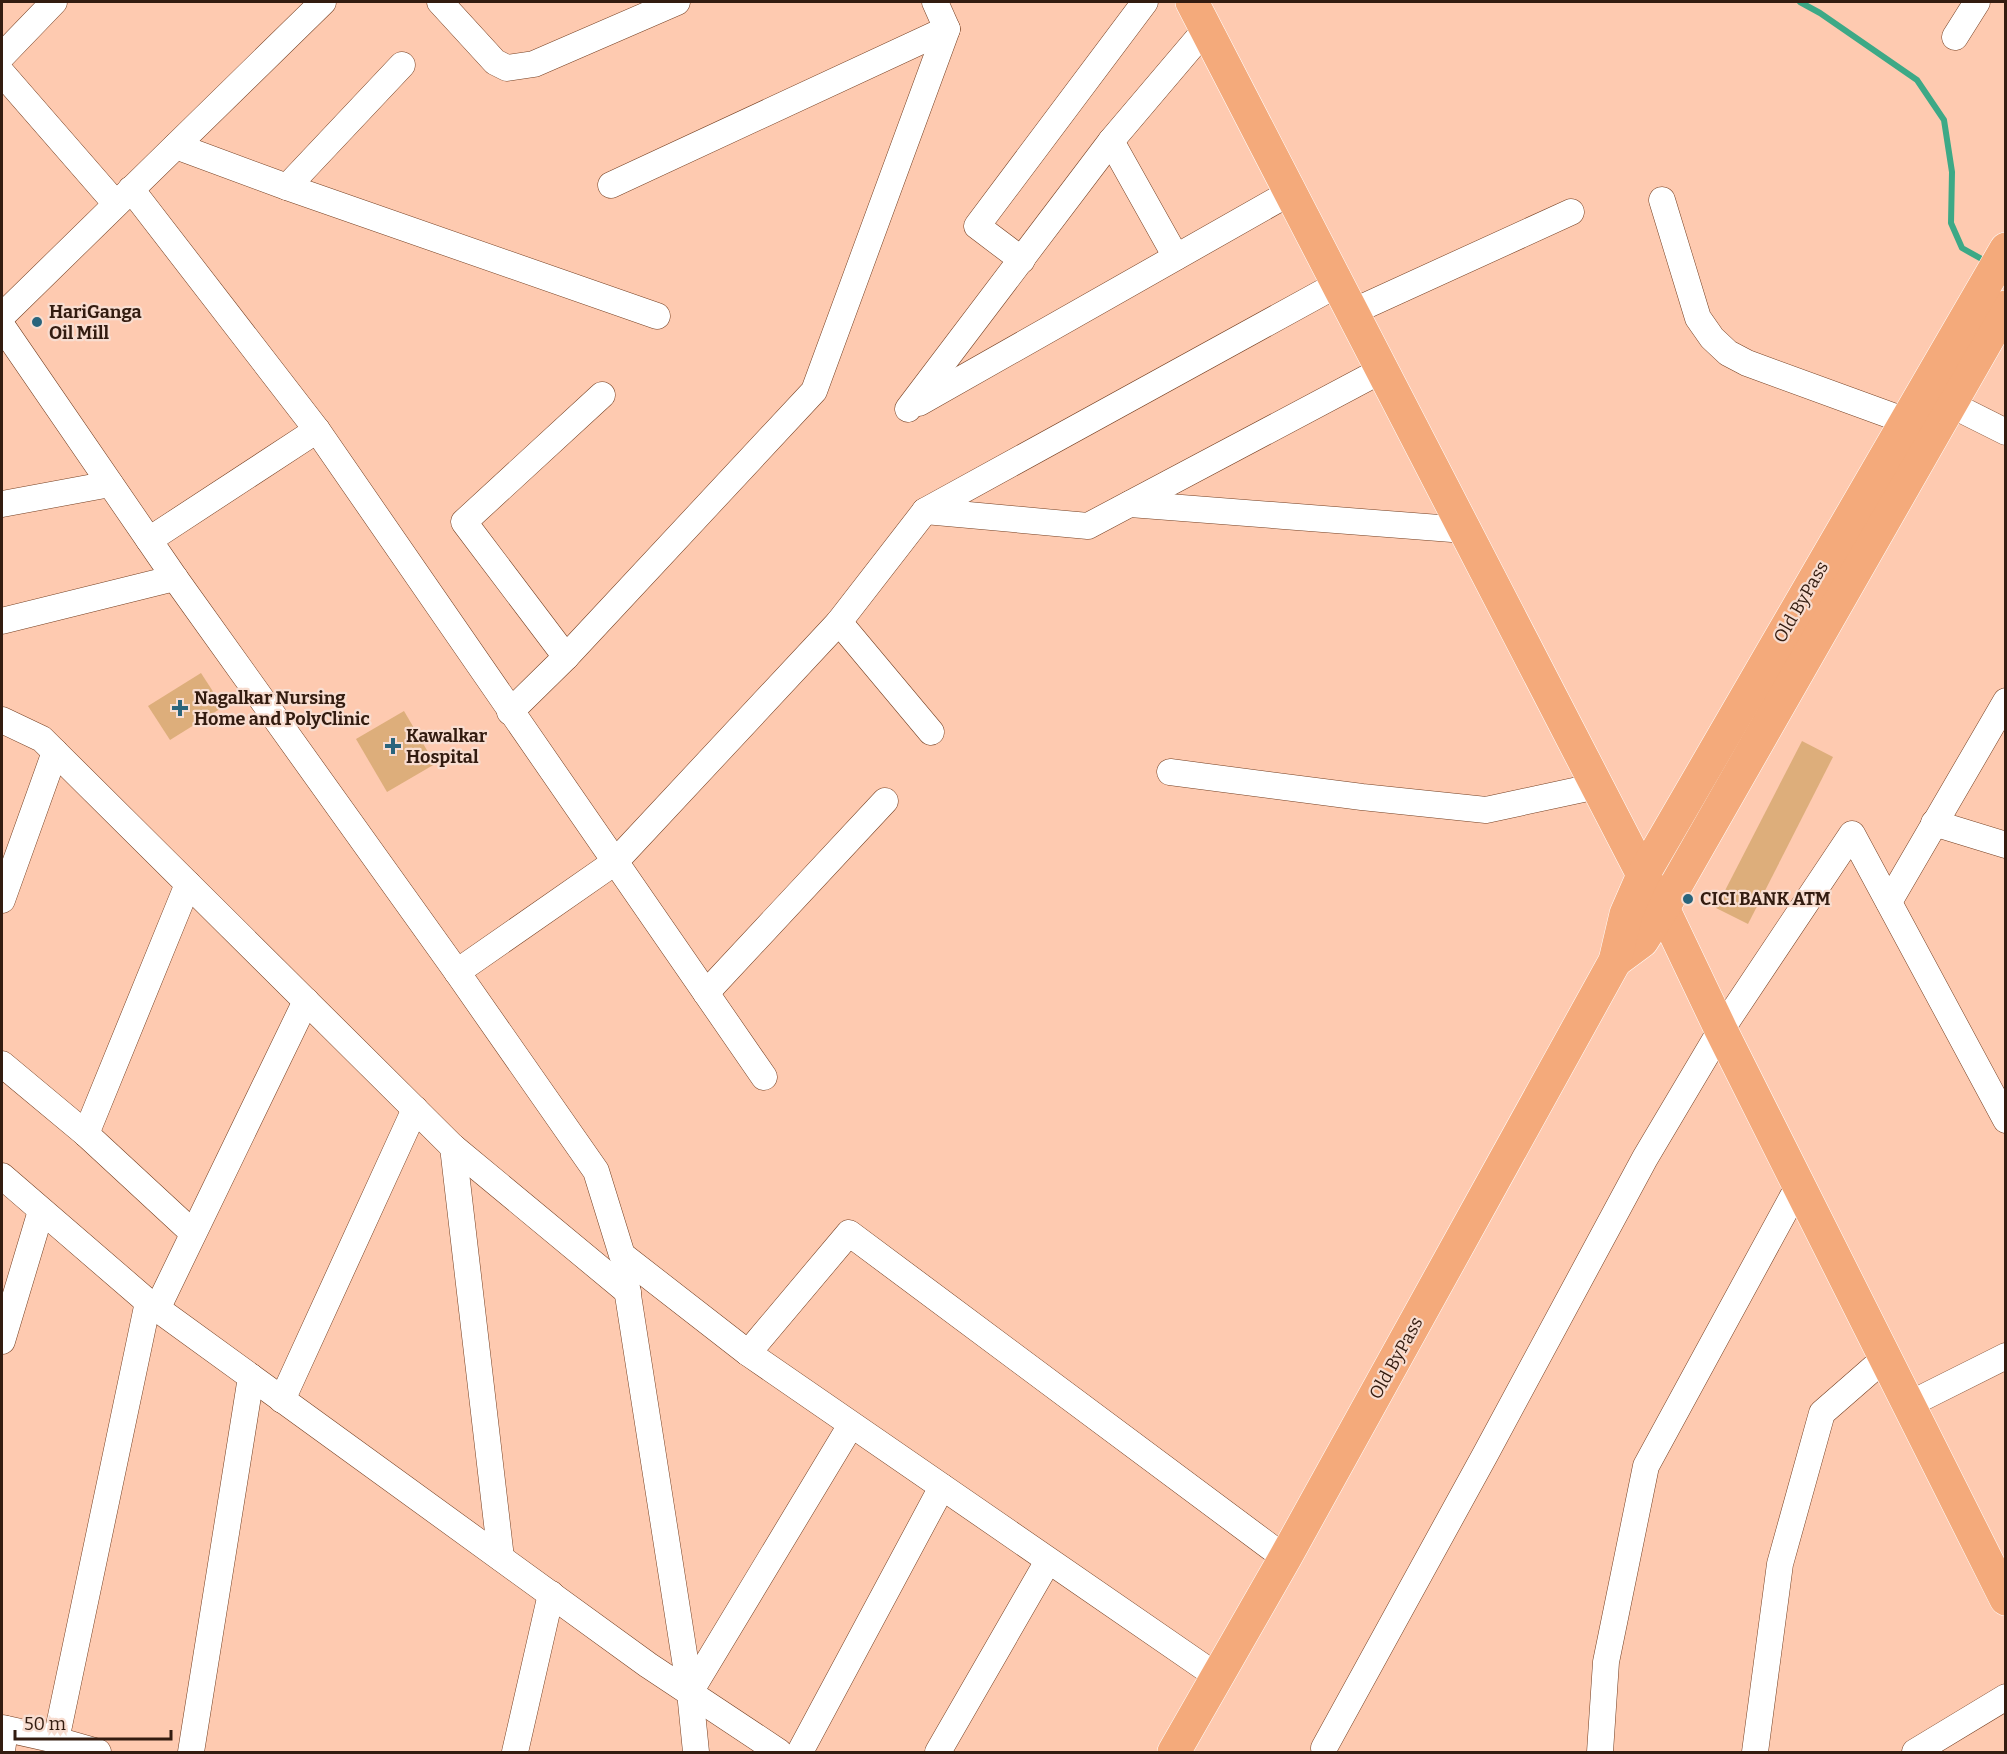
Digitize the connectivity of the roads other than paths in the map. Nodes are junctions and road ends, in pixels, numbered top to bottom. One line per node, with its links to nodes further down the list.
1 (54, 2): 11 (street)
2 (323, 2): 15 (street)
3 (440, 2): 4 (street)
4 (677, 2)
5 (935, 2): 9 (street)
6 (1145, 2): 24 (street)
7 (1977, 2): 10 (street)
8 (1199, 15): 14 (street); 18 (main road)
9 (946, 28): 16 (street); 45 (street)
10 (1955, 37)
11 (2, 56)
12 (402, 65): 17 (street)
13 (2, 73): 19 (street)
14 (1111, 141): 23 (street); 24 (street)
15 (176, 146): 17 (street); 19 (street)
16 (611, 185)
17 (287, 187): 28 (street)
18 (1291, 192): 23 (street); 25 (main road)
19 (124, 197): 27 (street); 34 (street)
20 (1662, 200): 33 (street)
21 (1571, 212): 25 (street)
22 (2006, 249): 26 (main road, Old ByPass)
23 (1176, 257): 24 (street)
24 (1022, 260)
25 (1345, 298): 30 (main road); 39 (street)
26 (1995, 304): 32 (main road, Old ByPass)
27 (2, 316)
28 (657, 316)
29 (2, 326): 36 (street)
30 (1382, 370): 38 (street); 40 (main road)
31 (602, 395): 45 (street)
32 (1936, 397): 33 (main road, Old ByPass); 35 (street); 61 (main road, Old ByPass)
33 (1906, 421): 57 (main road, Old ByPass)
34 (317, 430): 41 (street); 47 (street)
35 (2006, 432)
36 (110, 484): 37 (street); 41 (street)
37 (2, 504)
38 (1130, 504): 39 (street); 40 (street)
39 (925, 511): 44 (street)
40 (1465, 530): 52 (main road)
41 (149, 540): 42 (street)
42 (175, 578): 43 (street); 63 (street)
43 (2, 621)
44 (839, 622): 49 (street); 56 (street)
45 (566, 657): 47 (street)
46 (2006, 701): 54 (street)
47 (510, 711): 56 (street)
48 (2, 720): 50 (street)
49 (931, 732)
50 (55, 752): 58 (street); 59 (street)
51 (1170, 772): 52 (street)
52 (1597, 786): 57 (main road)
53 (885, 801): 64 (street)
54 (1934, 823): 55 (street); 60 (street)
55 (2006, 845)
56 (615, 862): 63 (street); 64 (street)
57 (1643, 875): 61 (main road); 62 (main road, Old ByPass)
58 (188, 884): 65 (street); 72 (street)
59 (2, 900)
60 (1889, 902): 66 (street); 68 (street)
61 (1663, 908): 62 (main road, Old ByPass); 66 (main road)
62 (1615, 961): 91 (main road, Old ByPass)
63 (458, 972): 78 (street)
64 (706, 993): 69 (street)
65 (306, 1001): 70 (street); 77 (street)
66 (1721, 1030): 75 (main road); 100 (street)
67 (2, 1064): 72 (street)
68 (1995, 1075): 71 (street)
69 (764, 1077)
70 (415, 1109): 73 (street); 86 (street)
71 (2006, 1120)
72 (86, 1134): 77 (street)
73 (453, 1147): 79 (street); 90 (street)
74 (2, 1176): 76 (street)
75 (1799, 1185): 84 (main road); 109 (street)
76 (41, 1210): 80 (street); 81 (street)
77 (193, 1233): 80 (street)
78 (622, 1255): 79 (street); 82 (street)
79 (628, 1292): 96 (street)
80 (152, 1305): 85 (street); 99 (street)
81 (2, 1341)
82 (748, 1353): 88 (street); 91 (street)
83 (2006, 1356): 87 (street)
84 (1885, 1358): 87 (main road); 110 (street)
85 (251, 1377): 86 (street); 102 (street)
86 (282, 1400): 90 (street)
87 (1908, 1405): 94 (main road)
88 (851, 1425): 89 (street); 96 (street)
89 (942, 1487): 92 (street); 106 (street)
90 (501, 1558): 93 (street)
91 (1285, 1558): 95 (main road, Old ByPass)
92 (1048, 1560): 95 (street); 107 (street)
93 (550, 1594): 96 (street); 103 (street)
94 (2006, 1599)
95 (1218, 1677): 108 (main road, Old ByPass)
96 (690, 1692): 104 (street); 105 (street)
97 (2006, 1697): 111 (street)
98 (3, 1736): 99 (street)
99 (56, 1740): 101 (street)
100 (1324, 1751)
101 (98, 1752)
102 (191, 1752)
103 (515, 1752)
104 (696, 1752)
105 (779, 1752)
106 (800, 1752)
107 (938, 1752)
108 (1174, 1752)
109 (1600, 1752)
110 (1755, 1752)
111 (1915, 1752)

